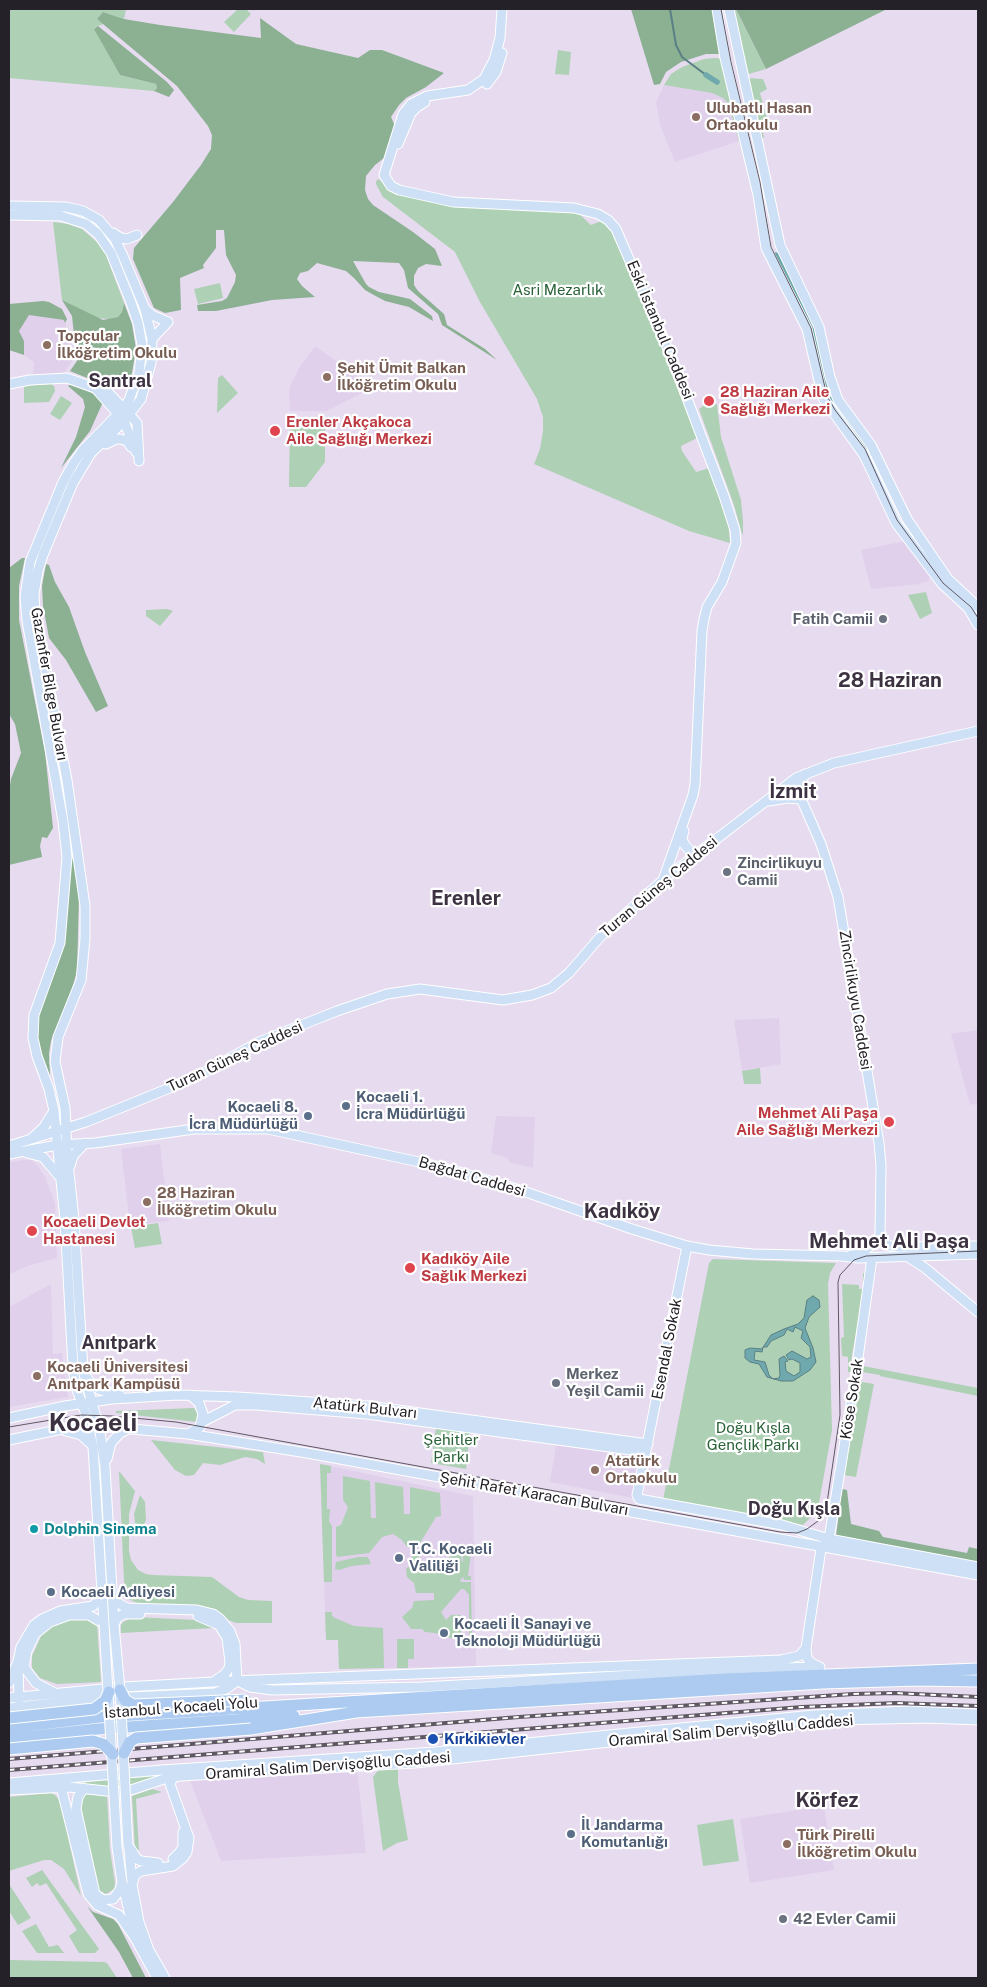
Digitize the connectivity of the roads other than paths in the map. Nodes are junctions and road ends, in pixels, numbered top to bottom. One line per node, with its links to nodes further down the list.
1 (502, 9): 26 (main road, Eski İstanbul Caddesi)
2 (508, 9): 27 (main road, Eski İstanbul Caddesi)
3 (717, 9): 21 (main road)
4 (729, 9): 20 (main road)
5 (9, 206): 7 (main road, Gazanfer Bilge Bulvarı)
6 (9, 216): 13 (main road, Gazanfer Bilge Bulvarı)
7 (109, 230): 8 (main road, Gazanfer Bilge Bulvarı); 8 (main road)
8 (126, 262): 9 (main road, Gazanfer Bilge Bulvarı)
9 (145, 309): 10 (main road, Gazanfer Bilge Bulvarı); 10 (main road)
10 (152, 339): 15 (main road, Gazanfer Bilge Bulvarı)
11 (9, 384): 12 (main road)
12 (91, 385): 14 (main road); 16 (main road)
13 (134, 388): 14 (main road); 16 (main road, Gazanfer Bilge Bulvarı)
14 (110, 393): 16 (main road)
15 (141, 399): 16 (main road, Gazanfer Bilge Bulvarı); 17 (main road)
16 (124, 415): 17 (main road); 18 (main road); 19 (main road, Gazanfer Bilge Bulvarı); 30 (main road, Gazanfer Bilge Bulvarı)
17 (138, 433): 18 (main road)
18 (137, 455): 19 (main road)
19 (80, 470): 29 (main road, Gazanfer Bilge Bulvarı)
20 (978, 607)
21 (978, 625)
22 (978, 731): 23 (main road, Turan Güneş Caddesi)
23 (805, 774): 24 (main road); 25 (main road, Turan Güneş Caddesi)
24 (801, 799): 25 (main road); 42 (main road, Zincirlikuyu Caddesi)
25 (766, 802): 27 (main road, Turan Güneş Caddesi)
26 (678, 837): 27 (main road); 28 (main road, Eski İstanbul Caddesi)
27 (694, 856): 28 (main road, Turan Güneş Caddesi)
28 (663, 880): 31 (main road, Turan Güneş Caddesi)
29 (65, 1108): 31 (main road); 32 (main road, Gazanfer Bilge Bulvarı)
30 (54, 1110): 33 (main road, Gazanfer Bilge Bulvarı); 34 (main road)
31 (86, 1122): 32 (main road, Turan Güneş Caddesi)
32 (66, 1129): 33 (main road, Turan Güneş Caddesi); 36 (main road, Gazanfer Bilge Bulvarı)
33 (56, 1133): 34 (main road); 37 (main road, Gazanfer Bilge Bulvarı)
34 (26, 1142): 38 (main road)
35 (85, 1143): 36 (main road, Bağdat Caddesi); 40 (main road); 43 (main road, Bağdat Caddesi)
36 (67, 1144): 37 (main road, Bağdat Caddesi); 40 (main road)
37 (57, 1145): 39 (main road); 40 (main road)
38 (9, 1146)
39 (13, 1153): 40 (main road)
40 (65, 1176): 41 (main road)
41 (69, 1220): 53 (main road); 56 (main road)
42 (880, 1235): 44 (main road); 47 (main road)
43 (687, 1246): 47 (main road, Bağdat Caddesi); 65 (main road, Esendal Sokak)
44 (918, 1246): 45 (main road); 48 (main road)
45 (978, 1246)
46 (978, 1254): 48 (main road, Bağdat Caddesi)
47 (842, 1256): 50 (main road, Bağdat Caddesi)
48 (922, 1256): 49 (main road, Bağdat Caddesi); 51 (main road)
49 (907, 1257): 50 (main road, Bağdat Caddesi); 51 (main road)
50 (872, 1258): 67 (main road, Köse Sokak)
51 (925, 1268): 52 (main road)
52 (978, 1312)
53 (83, 1370): 55 (main road); 56 (main road)
54 (190, 1395): 55 (main road, Atatürk Bulvarı); 58 (main road); 65 (main road, Atatürk Bulvarı)
55 (152, 1397): 56 (main road, Atatürk Bulvarı)
56 (87, 1406): 57 (main road, Atatürk Bulvarı); 59 (main road)
57 (9, 1418)
58 (202, 1422): 62 (main road, Atatürk Bulvarı); 65 (main road, Atatürk Bulvarı)
59 (93, 1426): 60 (main road, Şehit Rafet Karacan Bulvarı); 61 (main road, Şehit Rafet Karacan Bulvarı); 64 (main road); 66 (main road)
60 (128, 1429): 62 (main road, Şehit Rafet Karacan Bulvarı); 66 (main road)
61 (56, 1430): 63 (main road, Şehit Rafet Karacan Bulvarı); 64 (main road)
62 (188, 1434): 68 (main road, Şehit Rafet Karacan Bulvarı)
63 (9, 1440)
64 (93, 1447): 72 (main road)
65 (647, 1448): 67 (main road, Şehit Rafet Karacan Bulvarı)
66 (105, 1467): 71 (main road)
67 (829, 1539): 68 (main road); 69 (main road, Şehit Rafet Karacan Bulvarı)
68 (822, 1546): 70 (main road, Şehit Rafet Karacan Bulvarı); 75 (main road)
69 (978, 1567)
70 (978, 1575)
71 (112, 1595): 74 (main road); 78 (main road)
72 (102, 1596): 73 (main road); 77 (main road)
73 (104, 1624): 77 (main road); 87 (main road, bridge)
74 (114, 1626): 85 (main road); 87 (main road, bridge)
75 (806, 1648): 76 (main road); 79 (main road)
76 (718, 1662): 80 (main road); 84 (main road)
77 (21, 1664): 86 (main road); 88 (main road); 90 (main road)
78 (236, 1665): 83 (main road); 84 (main road)
79 (820, 1667): 80 (main road); 81 (highway)
80 (770, 1668): 83 (main road)
81 (918, 1670): 82 (highway); 92 (highway)
82 (975, 1675): 92 (highway)
83 (237, 1681): 84 (main road); 85 (main road); 90 (main road)
84 (255, 1681)
85 (213, 1682): 88 (main road)
86 (9, 1683)
87 (115, 1691): 92 (highway, bridge); 95 (highway, bridge); 100 (main road, bridge)
88 (56, 1693): 90 (main road)
89 (9, 1698): 90 (main road)
90 (22, 1700): 91 (main road); 93 (main road)
91 (9, 1703)
92 (355, 1707): 97 (highway); 98 (highway, İstanbul - Kocaeli Yolu); 100 (highway, bridge)
93 (9, 1708)
94 (978, 1714): 104 (main road, Oramiral Salim Dervişoğllu Caddesi)
95 (9, 1718)
96 (978, 1720): 101 (main road, Oramiral Salim Dervişoğllu Caddesi)
97 (9, 1728)
98 (9, 1739)
99 (9, 1749): 100 (highway, bridge)
100 (118, 1753): 109 (main road, bridge); 110 (main road, bridge)
101 (172, 1777): 102 (main road, Oramiral Salim Dervişoğllu Caddesi); 108 (main road)
102 (156, 1782): 105 (main road, Oramiral Salim Dervişoğllu Caddesi); 108 (main road)
103 (9, 1783): 104 (main road, Oramiral Salim Dervişoğllu Caddesi)
104 (64, 1783): 105 (main road, Oramiral Salim Dervişoğllu Caddesi); 106 (main road, Oramiral Salim Dervişoğllu Caddesi); 107 (main road); 112 (main road)
105 (84, 1788): 107 (main road)
106 (9, 1790)
107 (76, 1809): 110 (main road)
108 (185, 1832): 109 (main road); 111 (main road)
109 (128, 1845): 111 (main road)
110 (122, 1882): 112 (main road)
111 (132, 1884): 114 (main road)
112 (135, 1938): 113 (main road)
113 (157, 1978)
114 (165, 1978)

